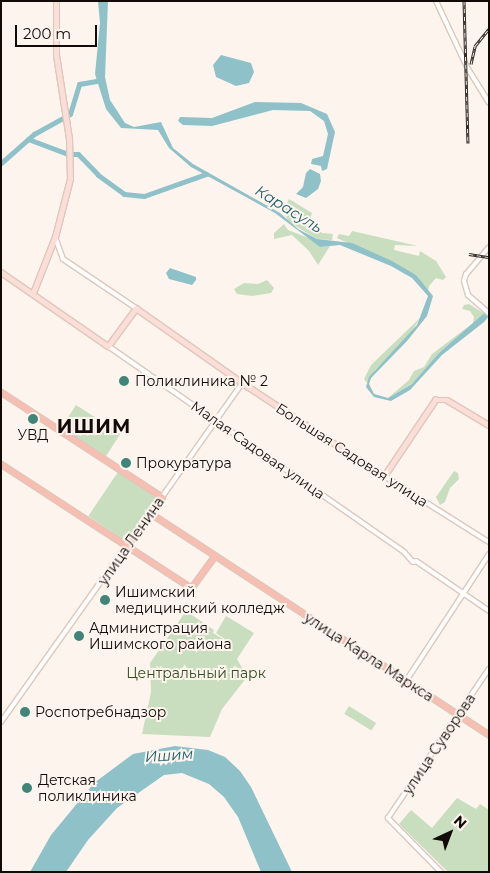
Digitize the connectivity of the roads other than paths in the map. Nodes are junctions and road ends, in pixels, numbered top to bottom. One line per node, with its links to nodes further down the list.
1 (56, 1): 4 (main road)
2 (436, 1): 3 (street)
3 (489, 103)
4 (55, 237): 7 (main road); 8 (street, Большая Садовая улица)
5 (489, 247): 9 (street)
6 (1, 272): 7 (main road, Малая Садовая улица)
7 (33, 294): 10 (main road, Малая Садовая улица)
8 (136, 308): 10 (main road); 11 (main road, Большая Садовая улица)
9 (489, 313)
10 (108, 346): 13 (street, Малая Садовая улица)
11 (242, 383): 13 (street, улица Ленина); 16 (main road, Большая Садовая улица)
12 (1, 392): 17 (main road)
13 (216, 420): 17 (street, улица Ленина); 23 (street, Малая Садовая улица)
14 (489, 425): 16 (main road)
15 (1, 464): 20 (main road)
16 (384, 476): 19 (street, Большая Садовая улица)
17 (162, 497): 18 (main road, улица Ленина)
18 (150, 513): 20 (main road, улица Ленина); 22 (main road, улица Карла Маркса)
19 (489, 542)
20 (127, 545): 22 (main road); 28 (street, улица Ленина)
21 (489, 554): 23 (street)
22 (214, 556): 26 (main road, улица Карла Маркса)
23 (462, 592): 24 (street, Малая Садовая улица); 26 (street)
24 (489, 611)
25 (489, 669): 27 (street, улица Суворова)
26 (406, 681): 27 (main road, улица Карла Маркса)
27 (458, 714): 29 (main road, улица Карла Маркса); 30 (street, улица Суворова)
28 (1, 722)
29 (489, 734)
30 (442, 872)

